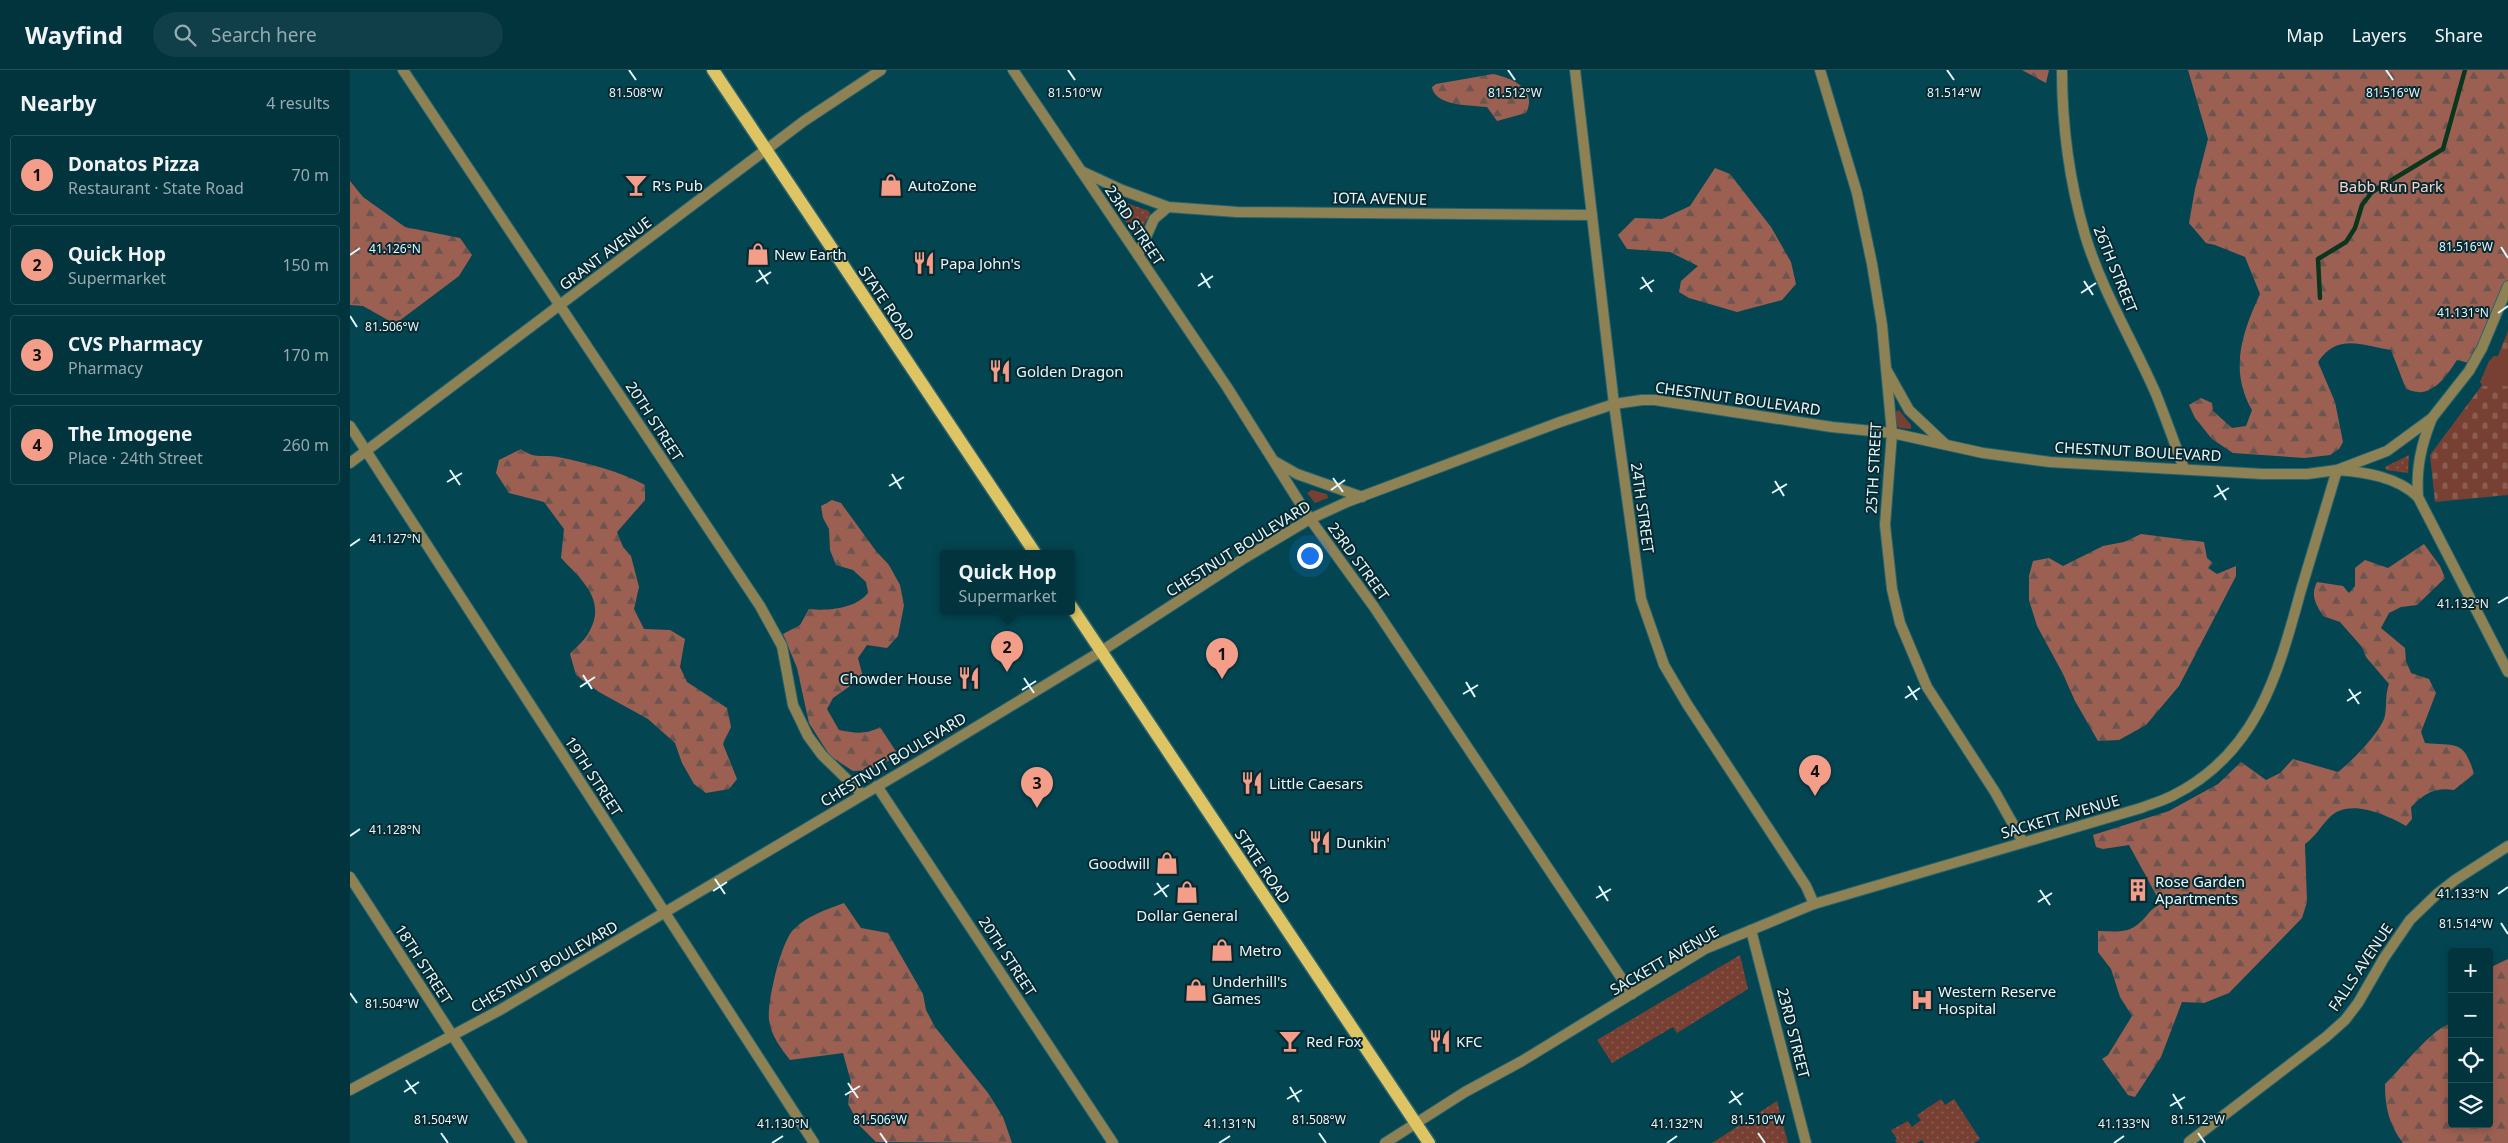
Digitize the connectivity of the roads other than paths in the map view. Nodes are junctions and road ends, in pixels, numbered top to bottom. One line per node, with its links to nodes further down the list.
1 (403, 70): 14 (street, 20TH STREET)
2 (713, 70): 8 (main road, STATE ROAD)
3 (881, 70): 8 (street, GRANT AVENUE)
4 (1013, 70): 9 (street, 23RD STREET)
5 (1575, 70): 11 (street, 24TH STREET)
6 (1820, 70): 15 (street, 25TH STREET)
7 (2062, 70): 24 (street, 26TH STREET)
8 (765, 150): 14 (street, GRANT AVENUE); 29 (main road, STATE ROAD)
9 (1080, 170): 10 (street, IOTA AVENUE); 12 (street, 23RD STREET)
10 (1168, 207): 11 (street, IOTA AVENUE); 12 (street)
11 (1592, 215): 16 (street, 24TH STREET)
12 (1138, 255): 22 (street, 23RD STREET)
13 (2508, 286): 17 (street)
14 (559, 307): 21 (street, GRANT AVENUE); 34 (street, 20TH STREET)
15 (1886, 369): 19 (street, 25TH STREET); 20 (street)
16 (1614, 404): 19 (street, CHESTNUT BOULEVARD); 26 (street, CHESTNUT BOULEVARD); 38 (street, 24TH STREET)
17 (2432, 418): 25 (street); 27 (street)
18 (350, 426): 21 (street, 19TH STREET)
19 (1892, 433): 20 (street, CHESTNUT BOULEVARD); 35 (street, 25TH STREET)
20 (1946, 445): 24 (street, CHESTNUT BOULEVARD)
21 (366, 451): 23 (street, GRANT AVENUE); 39 (street, 19TH STREET)
22 (1274, 461): 26 (street); 28 (street, 23RD STREET)
23 (350, 463)
24 (2184, 469): 25 (street, CHESTNUT BOULEVARD)
25 (2337, 470): 27 (street); 35 (street, SACKETT AVENUE)
26 (1362, 497): 28 (street, CHESTNUT BOULEVARD)
27 (2418, 497): 32 (street)
28 (1310, 519): 31 (street, CHESTNUT BOULEVARD); 41 (street, 23RD STREET)
29 (1033, 550)
30 (1075, 612): 31 (main road, STATE ROAD)
31 (1100, 652): 33 (street, CHESTNUT BOULEVARD); 44 (main road, STATE ROAD)
32 (2508, 672)
33 (877, 786): 34 (street, CHESTNUT BOULEVARD); 48 (street, 20TH STREET)
34 (862, 794): 39 (street, CHESTNUT BOULEVARD)
35 (2024, 842): 38 (street, SACKETT AVENUE)
36 (2508, 846): 45 (street, FALLS AVENUE)
37 (350, 877): 42 (street, 18TH STREET)
38 (1814, 904): 40 (street, SACKETT AVENUE)
39 (665, 912): 42 (street, CHESTNUT BOULEVARD); 47 (street, 19TH STREET)
40 (1751, 930): 41 (street, SACKETT AVENUE); 51 (street, 23RD STREET)
41 (1632, 994): 44 (street, SACKETT AVENUE)
42 (452, 1036): 43 (street, CHESTNUT BOULEVARD); 46 (street, 18TH STREET)
43 (350, 1090)
44 (1415, 1123): 49 (street, SACKETT AVENUE); 50 (main road, STATE ROAD)
45 (2189, 1142)
46 (522, 1143)
47 (814, 1143)
48 (1113, 1143)
49 (1385, 1143)
50 (1429, 1143)
51 (1806, 1143)

